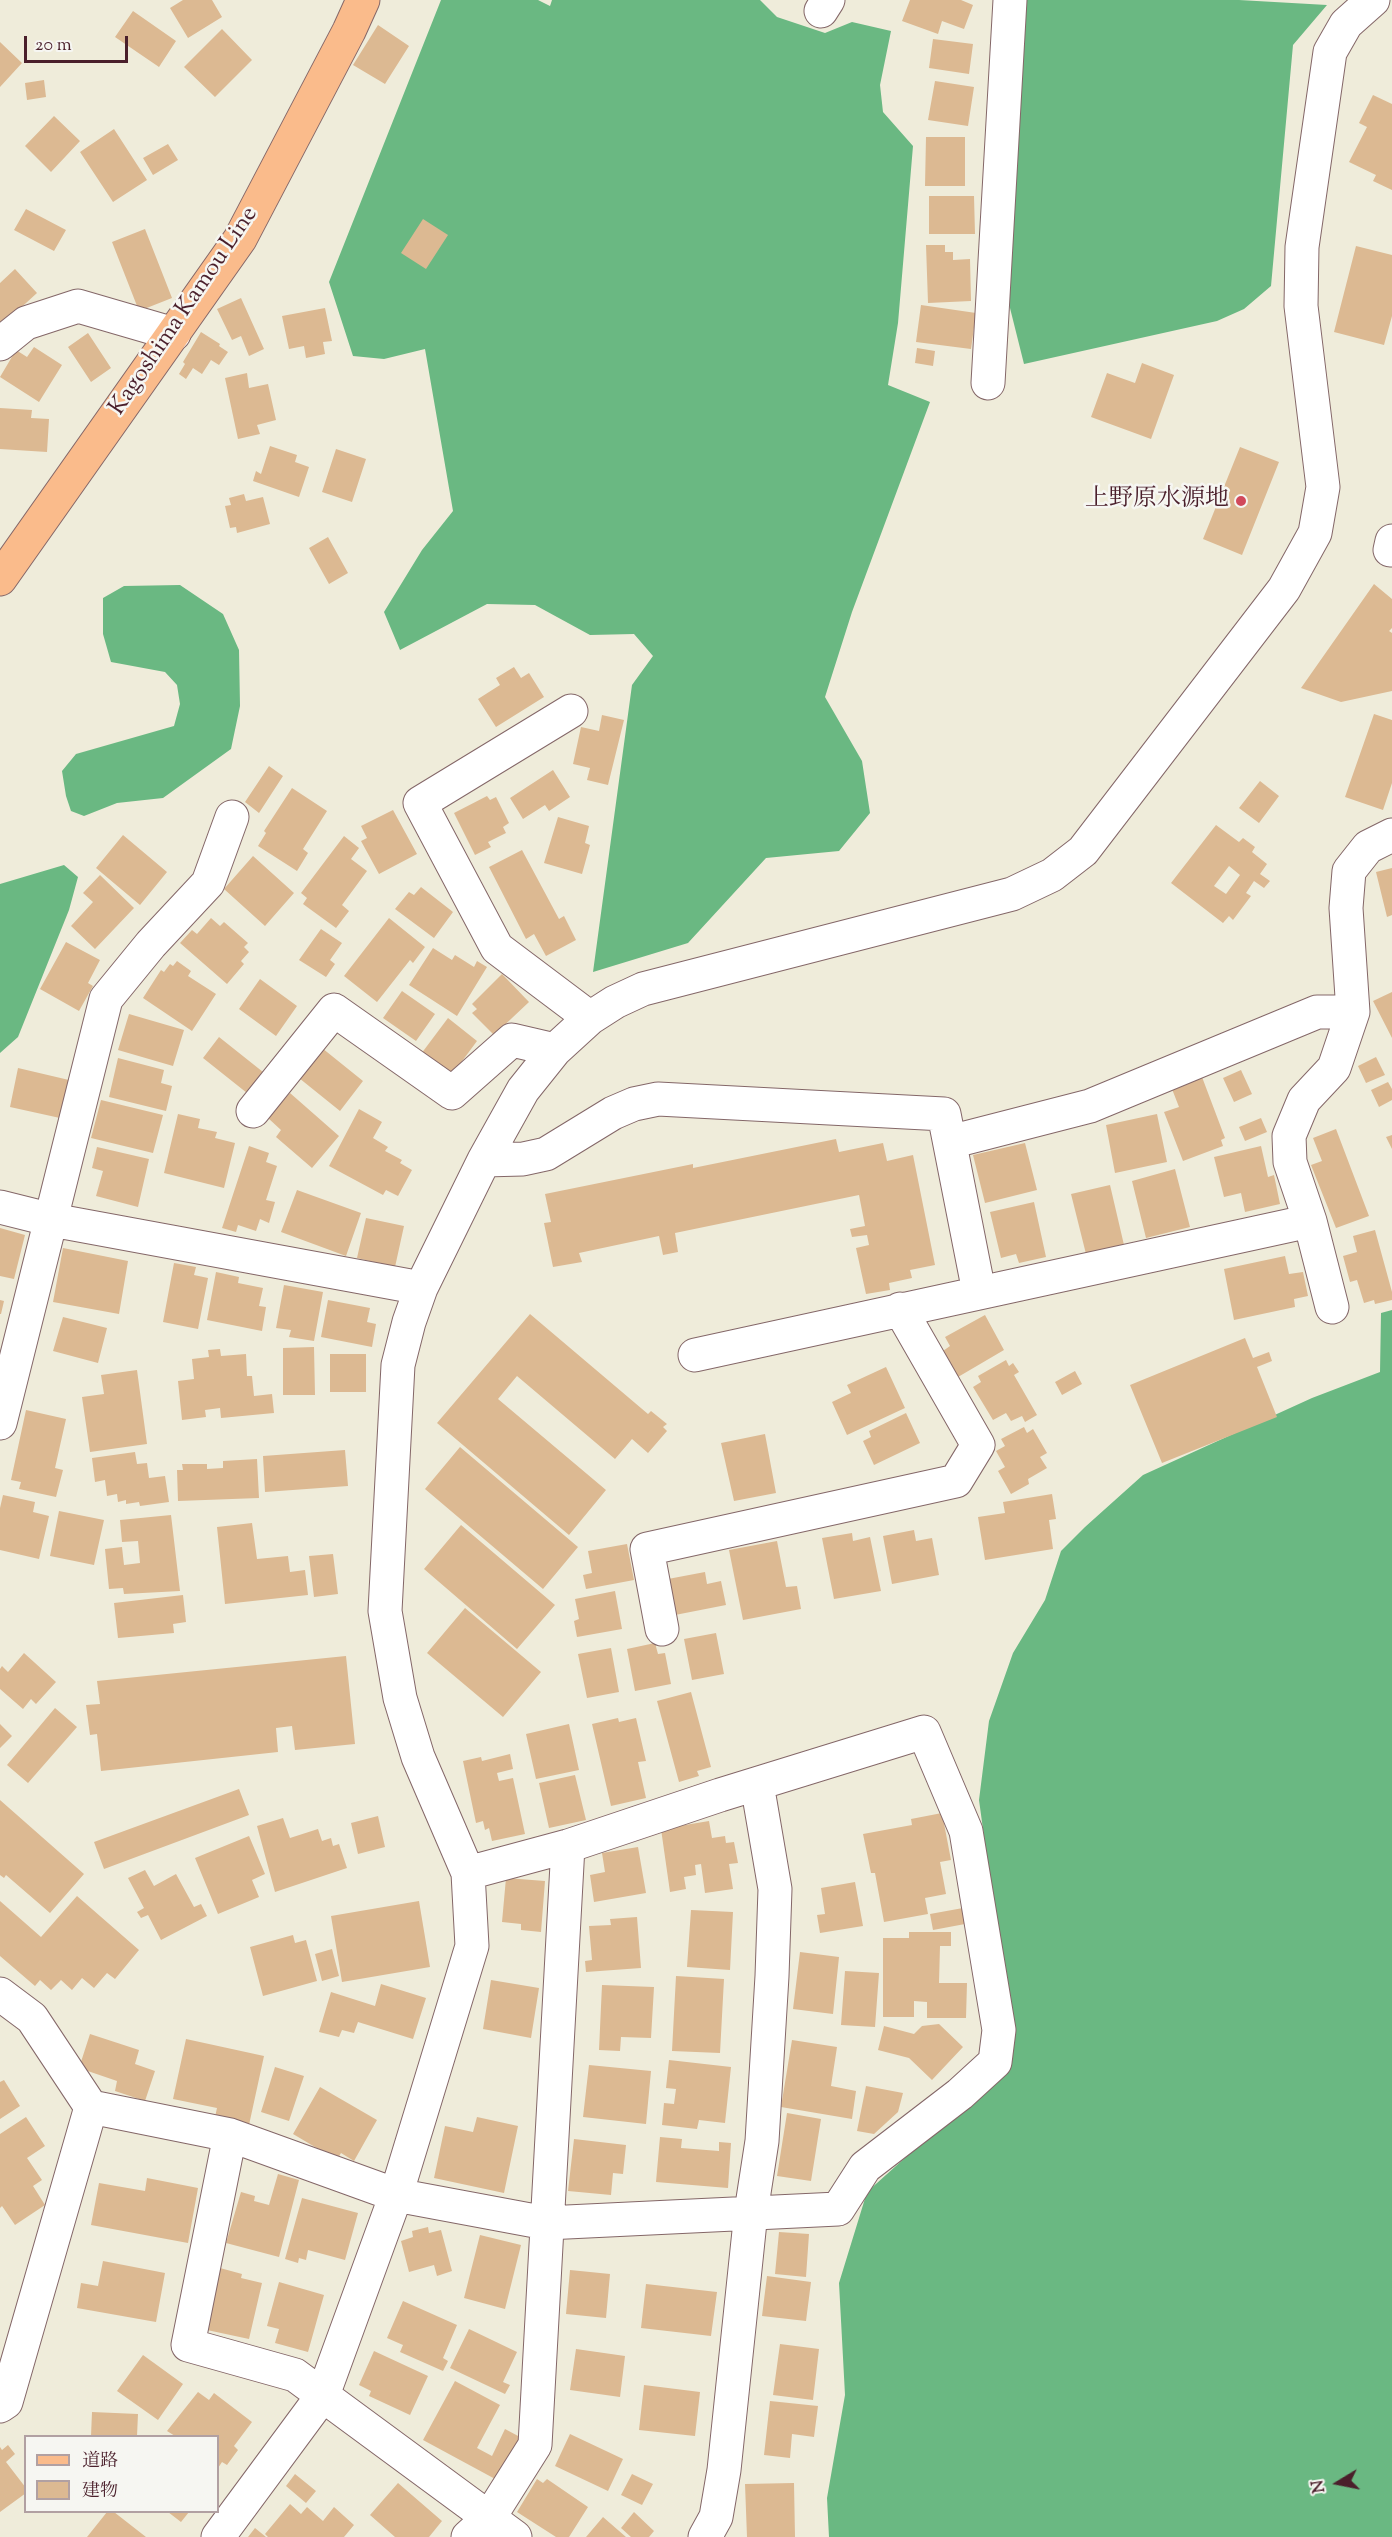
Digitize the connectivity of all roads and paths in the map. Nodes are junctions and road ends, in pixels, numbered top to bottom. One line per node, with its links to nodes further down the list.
1 (363, 0): 4 (main road, Kagoshima Kamou Line)
2 (1010, 0): 6 (street)
3 (1373, 0): 12 (street)
4 (174, 334): 5 (street); 7 (main road, Kagoshima Kamou Line)
5 (0, 344)
6 (988, 383)
7 (0, 579)
8 (571, 711): 12 (street)
9 (232, 817): 18 (street)
10 (1392, 835): 11 (street)
11 (1353, 1012): 15 (street); 19 (street)
12 (590, 1018): 13 (street)
13 (555, 1050): 14 (street); 16 (street)
14 (253, 1111)
15 (950, 1142): 16 (street); 21 (street)
16 (484, 1160): 20 (street)
17 (0, 1207): 18 (street)
18 (52, 1220): 20 (street); 25 (street)
19 (1310, 1221): 21 (street); 22 (street)
20 (421, 1288): 29 (street)
21 (979, 1292): 23 (street)
22 (1332, 1307)
23 (900, 1309): 24 (street); 26 (street)
24 (695, 1354)
25 (0, 1423)
26 (662, 1629)
27 (757, 1784): 28 (street); 34 (street); 34 (street)
28 (568, 1846): 29 (street); 35 (street)
29 (468, 1873): 33 (street)
30 (0, 1994): 31 (street)
31 (91, 2107): 32 (street); 38 (street)
32 (230, 2135): 33 (street); 37 (street)
33 (396, 2195): 35 (street); 37 (street)
34 (751, 2212): 35 (street); 42 (street)
35 (546, 2223): 39 (street)
36 (0, 2369): 38 (street)
37 (323, 2394): 39 (street); 40 (street)
38 (3, 2404)
39 (479, 2527): 41 (street)
40 (218, 2537)
41 (515, 2537)
42 (705, 2537)

